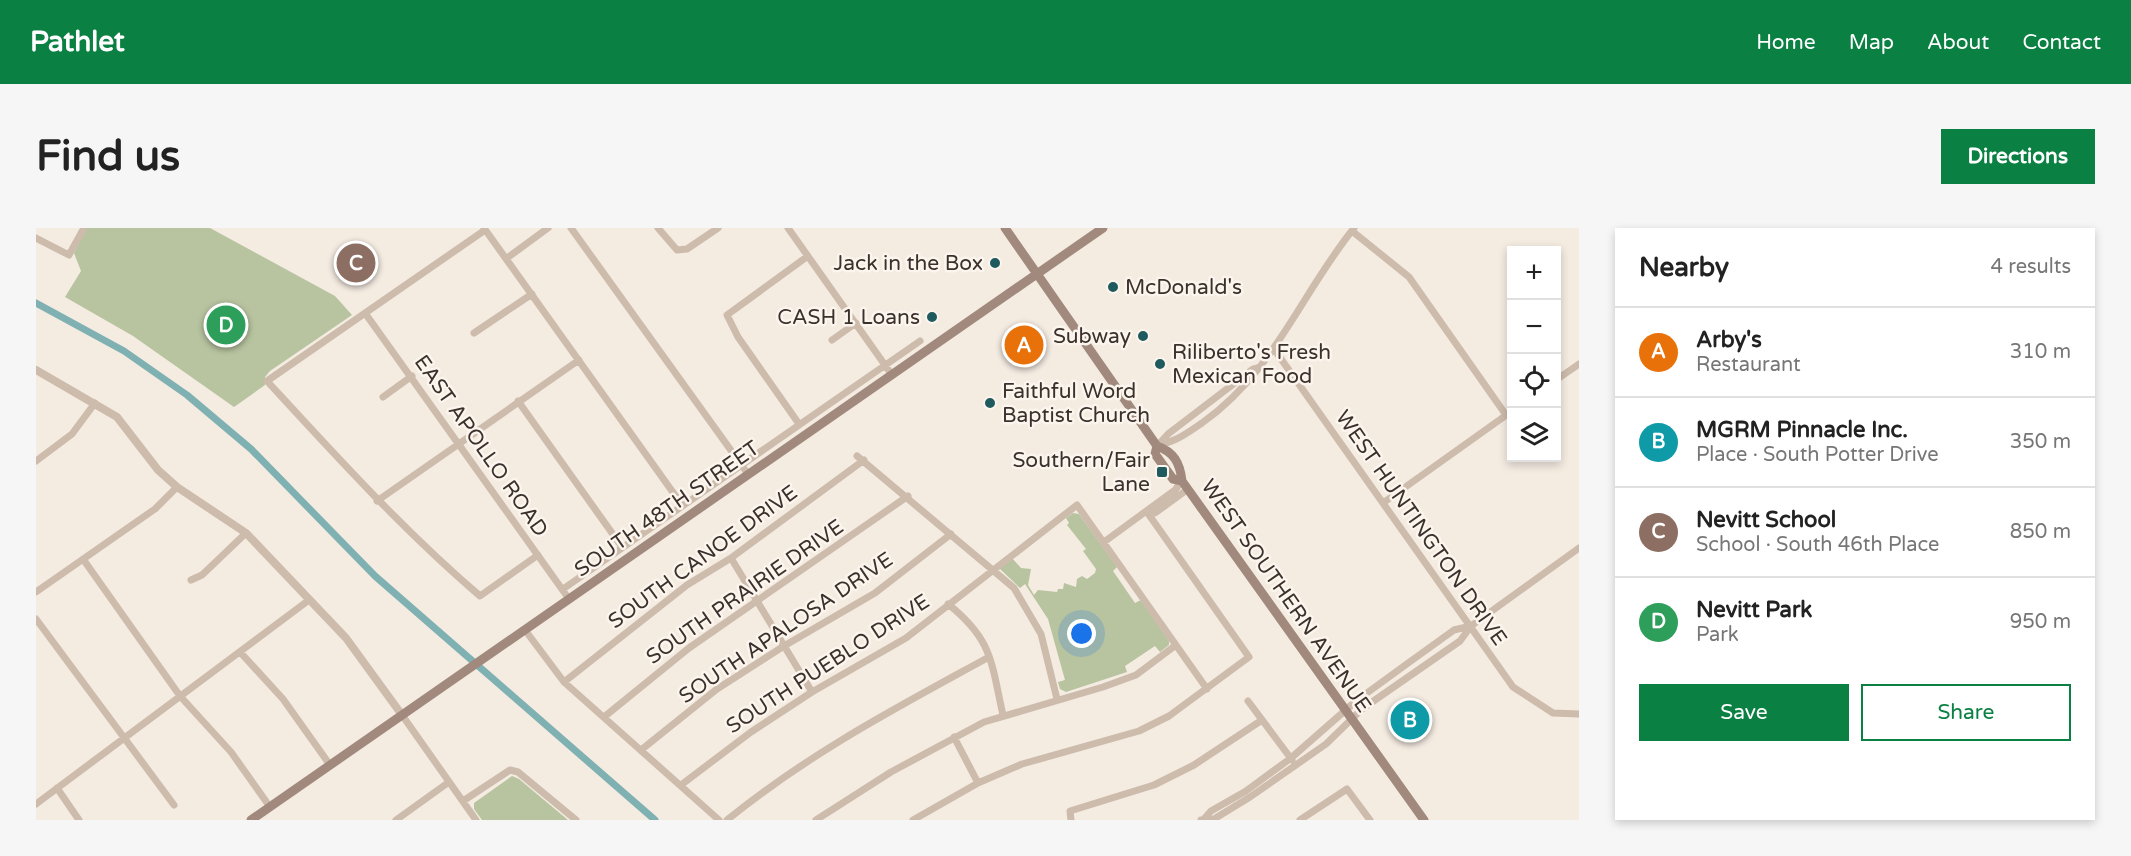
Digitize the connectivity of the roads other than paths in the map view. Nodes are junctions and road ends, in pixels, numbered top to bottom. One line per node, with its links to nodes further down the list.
1 (84, 228): 11 (street)
2 (548, 228): 13 (street)
3 (571, 228): 39 (street)
4 (658, 228): 5 (street)
5 (718, 228)
6 (788, 228): 12 (street)
7 (1005, 228): 14 (main road, WEST SOUTHERN AVENUE)
8 (1103, 228): 14 (main road, SOUTH 48TH STREET)
9 (484, 229): 13 (street); 16 (street)
10 (1353, 230): 21 (street); 33 (street)
11 (36, 238)
12 (808, 256): 17 (street); 35 (street)
13 (507, 258): 15 (street)
14 (1037, 274): 27 (main road, SOUTH 48TH STREET); 37 (main road, WEST SOUTHERN AVENUE)
15 (532, 294): 18 (street); 22 (street)
16 (365, 313): 28 (street, EAST APOLLO ROAD); 46 (street)
17 (856, 323): 19 (street); 23 (street)
18 (474, 333)
19 (832, 340)
20 (920, 341): 23 (street, SOUTH 48TH STREET)
21 (1274, 349): 25 (street); 47 (street, WEST HUNTINGTON DRIVE)
22 (579, 360): 31 (street); 48 (street)
23 (885, 365): 27 (street); 35 (street, SOUTH 48TH STREET)
24 (1578, 366): 29 (street)
25 (1260, 367): 37 (street); 37 (street)
26 (36, 370): 32 (street)
27 (892, 375): 40 (main road, SOUTH 48TH STREET)
28 (412, 376): 30 (street); 36 (street, EAST APOLLO ROAD)
29 (1561, 377)
30 (383, 397)
31 (518, 401): 36 (street); 53 (street)
32 (95, 403): 38 (street); 43 (street)
33 (1507, 410)
34 (1507, 414): 47 (street)
35 (799, 424): 39 (street, SOUTH 48TH STREET)
36 (459, 443): 46 (street); 55 (street, EAST APOLLO ROAD)
37 (1157, 446): 41 (main road, WEST SOUTHERN AVENUE); 42 (main road, WEST SOUTHERN AVENUE)
38 (36, 461)
39 (742, 465): 40 (street); 48 (street, SOUTH 48TH STREET)
40 (748, 474): 62 (main road, SOUTH 48TH STREET)
41 (1169, 474): 42 (main road, WEST SOUTHERN AVENUE); 45 (street)
42 (1185, 485): 45 (street); 49 (street); 79 (main road, WEST SOUTHERN AVENUE)
43 (177, 488): 50 (street); 57 (street)
44 (908, 496): 51 (street); 56 (street, SOUTH CANOE DRIVE); 64 (street, SOUTH PRAIRIE DRIVE)
45 (1165, 497): 49 (street)
46 (377, 501): 55 (street)
47 (1383, 503): 67 (street, WEST HUNTINGTON DRIVE)
48 (682, 505): 53 (street, SOUTH 48TH STREET)
49 (1147, 512): 52 (street); 74 (street)
50 (246, 533): 59 (street); 63 (street)
51 (951, 534): 58 (street); 70 (street, SOUTH APALOSA DRIVE)
52 (1104, 542): 58 (street, SOUTH PUEBLO DRIVE); 69 (street)
53 (622, 547): 60 (street, SOUTH 48TH STREET)
54 (1579, 548): 67 (street)
55 (538, 555): 60 (street, EAST APOLLO ROAD)
56 (731, 558): 64 (street); 73 (street, SOUTH CANOE DRIVE)
57 (83, 559): 61 (street); 76 (street)
58 (992, 569): 65 (street, SOUTH PUEBLO DRIVE); 77 (street)
59 (191, 580)
60 (562, 590): 62 (street, EAST APOLLO ROAD)
61 (36, 592)
62 (569, 599): 68 (main road, SOUTH 48TH STREET)
63 (309, 600): 71 (street); 81 (street)
64 (758, 603): 70 (street); 83 (street, SOUTH PRAIRIE DRIVE)
65 (948, 604): 72 (street); 75 (street, SOUTH PUEBLO DRIVE)
66 (36, 619): 87 (street)
67 (1471, 626): 79 (street); 80 (street, WEST HUNTINGTON DRIVE); 85 (street)
68 (525, 630): 73 (street); 81 (main road, SOUTH 48TH STREET)
69 (1176, 645): 74 (street); 77 (street)
70 (784, 646): 75 (street); 88 (street, SOUTH APALOSA DRIVE)
71 (240, 652): 76 (street); 90 (street)
72 (989, 657): 82 (street); 106 (street)
73 (564, 682): 83 (street)
74 (1207, 689): 92 (street)
75 (812, 692): 93 (street, SOUTH PUEBLO DRIVE)
76 (180, 696): 87 (street); 98 (street)
77 (1057, 699): 82 (street)
78 (1248, 701): 84 (street)
79 (1345, 711): 85 (main road, WEST SOUTHERN AVENUE); 89 (street)
80 (1579, 714)
81 (402, 715): 90 (main road, SOUTH 48TH STREET); 91 (street)
82 (1003, 715): 86 (street)
83 (604, 717): 88 (street)
84 (1262, 720): 89 (street); 109 (street)
85 (1352, 720): 89 (street); 112 (main road, WEST SOUTHERN AVENUE)
86 (954, 737): 92 (street); 107 (street)
87 (124, 738): 94 (street); 97 (street)
88 (641, 750): 93 (street)
89 (1293, 762): 110 (street)
90 (330, 765): 98 (main road, SOUTH 48TH STREET)
91 (448, 782): 95 (street); 102 (street)
92 (978, 783): 108 (street)
93 (681, 785): 105 (street)
94 (57, 788): 96 (street); 100 (street)
95 (463, 801): 103 (street); 104 (street)
96 (36, 804)
97 (174, 805)
98 (270, 807): 101 (main road, SOUTH 48TH STREET)
99 (1305, 818): 111 (street)
100 (79, 820)
101 (251, 820)
102 (396, 820)
103 (476, 820)
104 (576, 820)
105 (719, 820)
106 (728, 820)
107 (816, 820)
108 (913, 820)
109 (1071, 820)
110 (1203, 820)
111 (1370, 820)
112 (1424, 820)

